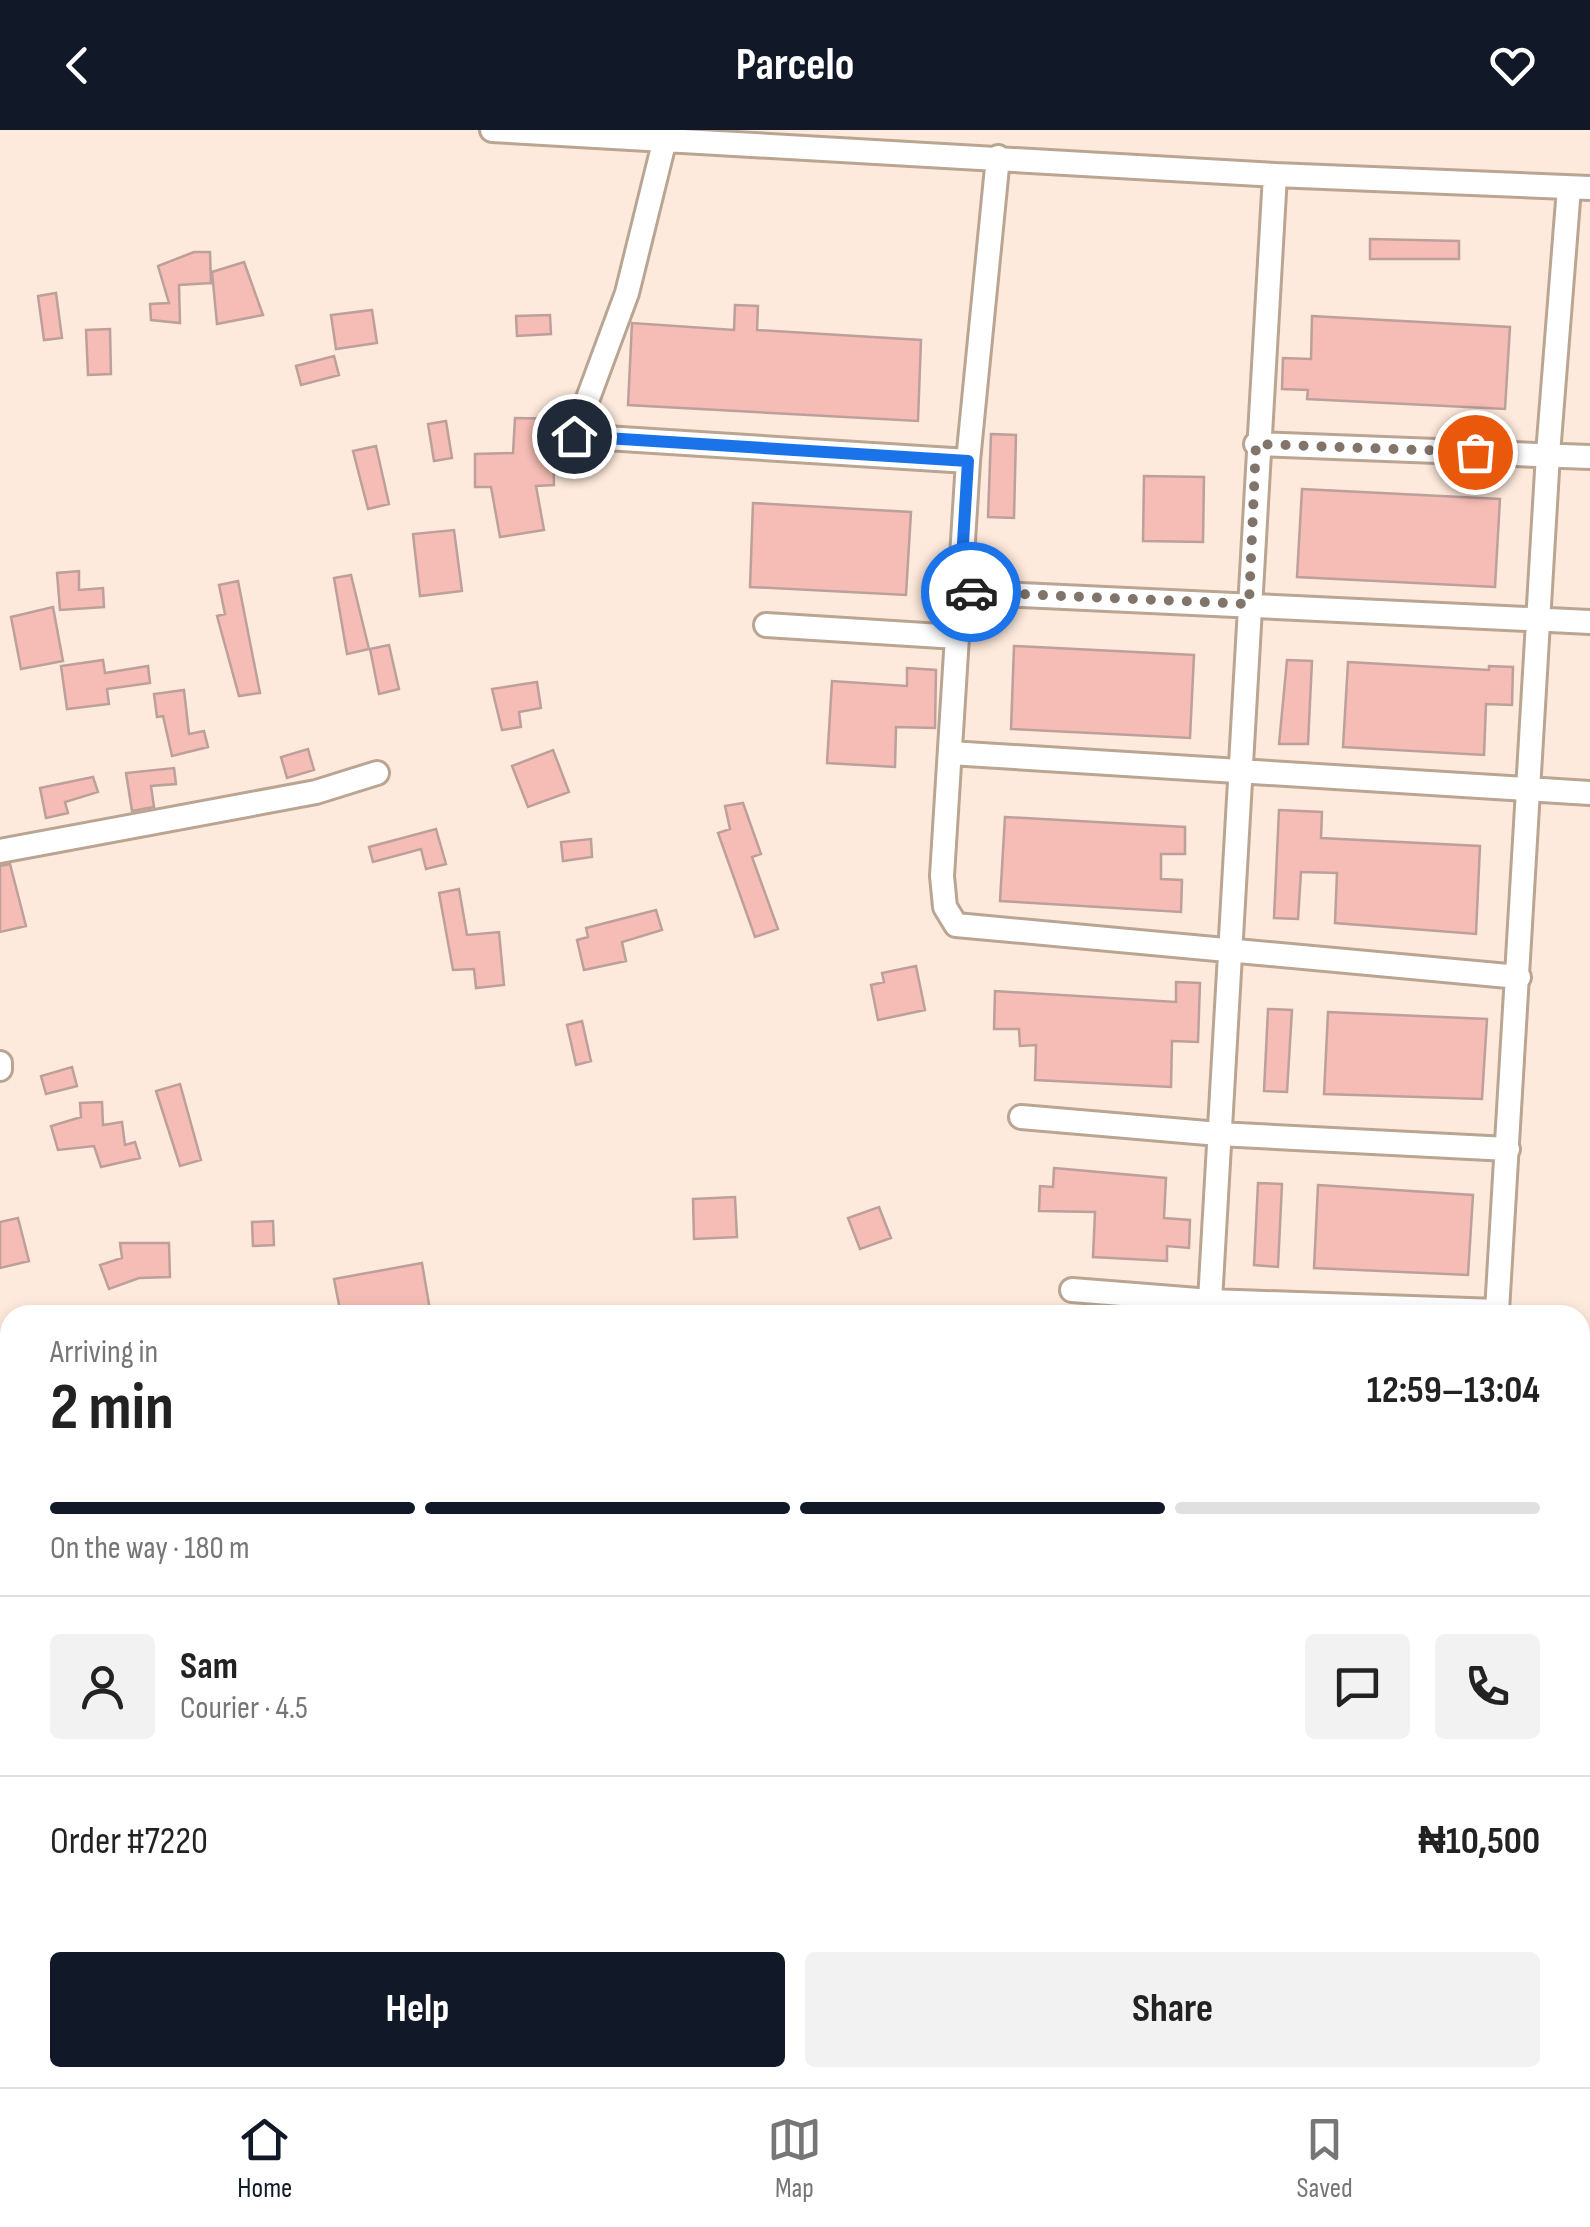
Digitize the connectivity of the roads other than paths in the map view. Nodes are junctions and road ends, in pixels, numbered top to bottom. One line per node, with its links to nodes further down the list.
1 (492, 130): 2 (street)
2 (665, 139): 3 (street); 9 (street)
3 (998, 157): 4 (street); 9 (street)
4 (1275, 175): 5 (street); 6 (street)
5 (1580, 188): 7 (street)
6 (1256, 444): 7 (street); 11 (street)
7 (1548, 454): 8 (street); 12 (street)
8 (1590, 456)
9 (968, 461): 10 (street)
10 (960, 592): 11 (street); 15 (street)
11 (1249, 604): 12 (street); 17 (street)
12 (1539, 617): 13 (street); 19 (street)
13 (1590, 622)
14 (766, 625): 15 (street)
15 (957, 637): 16 (street)
16 (950, 752): 17 (street); 22 (street)
17 (1238, 772): 19 (street); 22 (street)
18 (376, 773): 21 (street)
19 (1530, 792): 20 (street); 23 (street)
20 (1590, 794)
21 (0, 852)
22 (1227, 950): 23 (street); 25 (street)
23 (1520, 977): 26 (street)
24 (1022, 1117): 25 (street)
25 (1218, 1134): 26 (street); 28 (street)
26 (1508, 1150): 30 (street)
27 (1072, 1290): 28 (street)
28 (1210, 1301): 29 (street)
29 (1325, 1305)
30 (1497, 1305)

